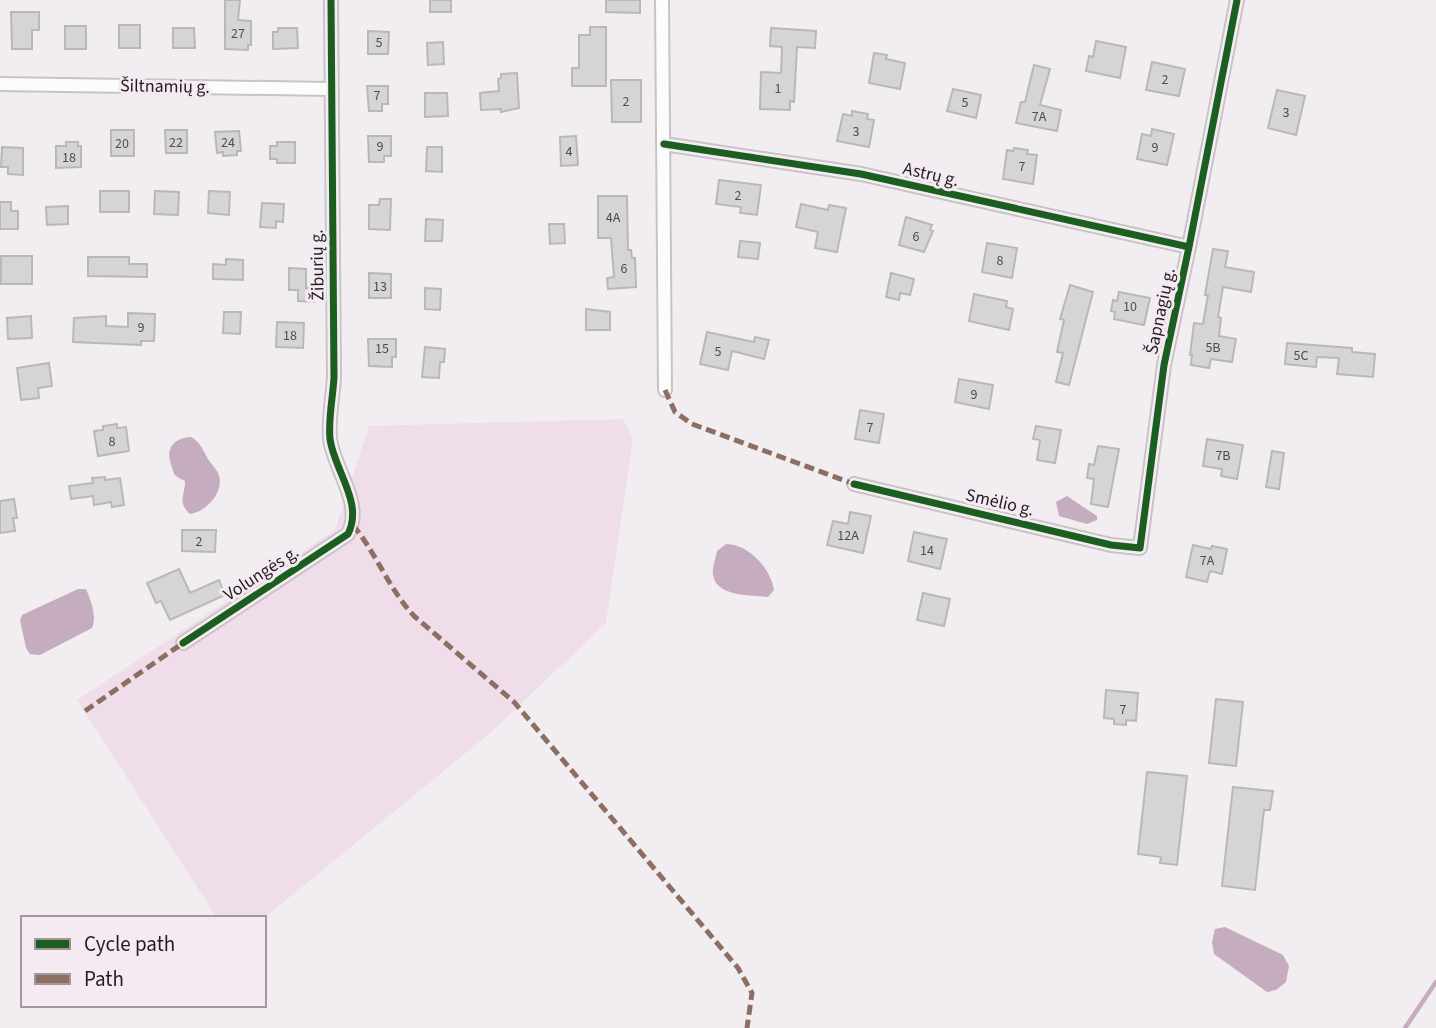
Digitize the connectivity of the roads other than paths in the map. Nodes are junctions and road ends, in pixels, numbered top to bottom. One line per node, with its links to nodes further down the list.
1 (331, 0): 5 (street, Žiburių g.)
2 (662, 0): 6 (street)
3 (1237, 0): 7 (street, Šapnagių g.)
4 (0, 84): 5 (street, Šiltnamių g.)
5 (330, 89): 10 (street, Žiburių g.)
6 (664, 144): 7 (street, Astrų g.); 8 (street)
7 (1189, 247): 11 (street, Šapnagių g.)
8 (665, 390)
9 (854, 484): 11 (street, Smėlio g.)
10 (353, 525): 12 (street, Volungės g.)
11 (1140, 548)
12 (183, 643)

